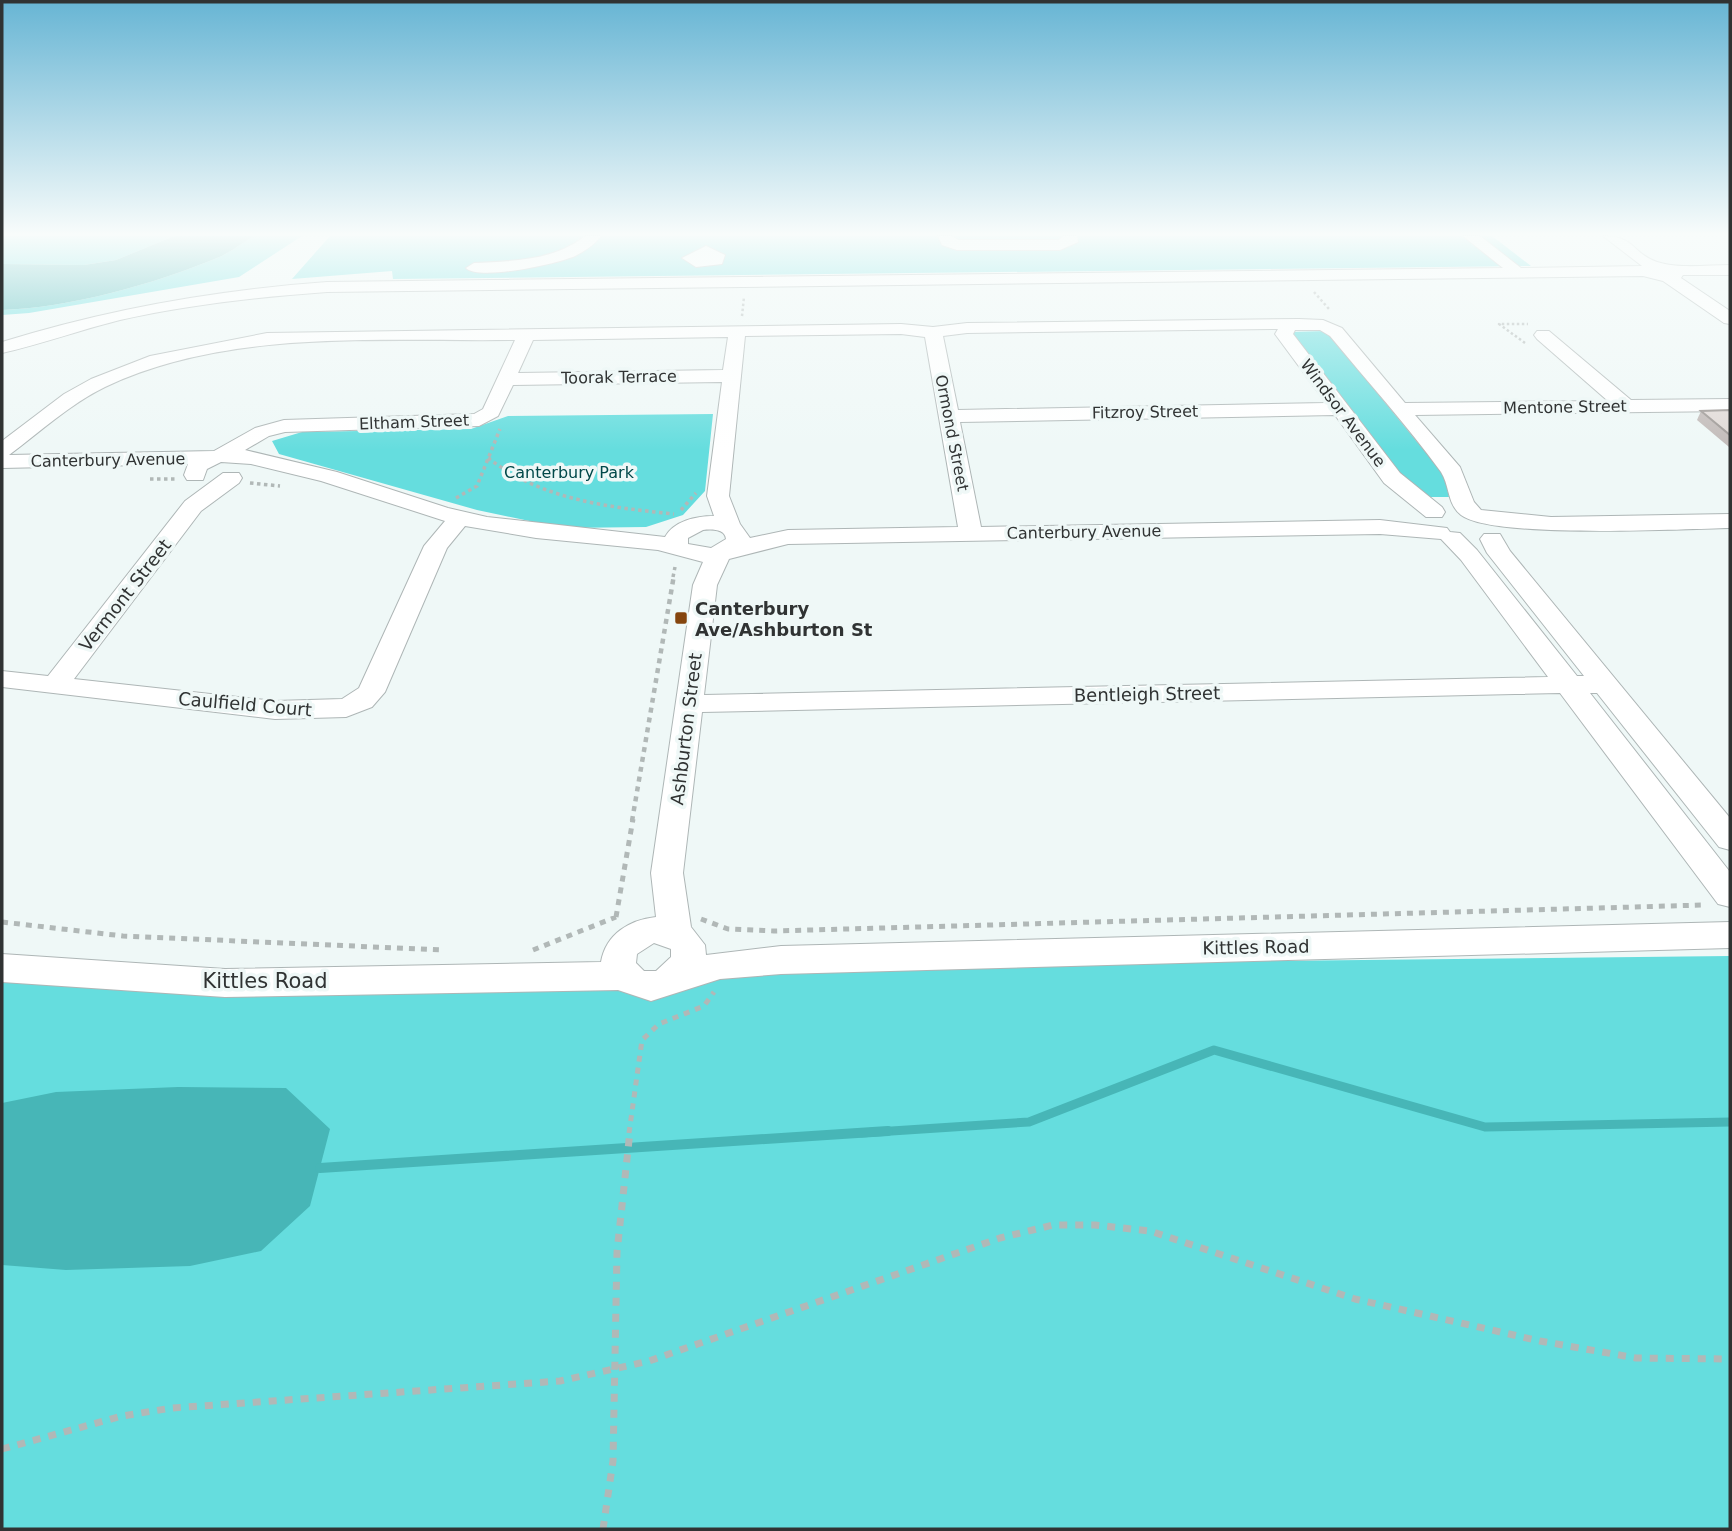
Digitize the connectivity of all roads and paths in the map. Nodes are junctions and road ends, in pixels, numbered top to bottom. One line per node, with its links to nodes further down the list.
1 (158, 307): 12 (street)
2 (742, 307): 7 (path)
3 (1328, 307): 5 (path)
4 (1716, 307): 6 (street)
5 (1336, 317)
6 (1730, 318)
7 (739, 329): 9 (street); 11 (street); 13 (street)
8 (1291, 329): 9 (street); 17 (street, Windsor Avenue); 18 (street)
9 (933, 332): 19 (street, Ormond Street)
10 (1543, 335): 16 (street)
11 (526, 336): 14 (street, Eltham Street); 20 (street)
12 (2, 348)
13 (732, 376): 14 (street, Toorak Terrace); 30 (street)
14 (506, 379): 23 (street, Eltham Street)
15 (1730, 405): 16 (street, Mentone Street)
16 (1626, 406): 18 (street, Mentone Street)
17 (1340, 409): 19 (street, Fitzroy Street); 31 (street, Windsor Avenue)
18 (1400, 409): 32 (street)
19 (949, 416): 33 (street, Ormond Street)
20 (2, 452)
21 (218, 456): 23 (street, Canterbury Avenue); 24 (street, Canterbury Avenue); 26 (street)
22 (488, 458): 30 (path)
23 (243, 461): 26 (street, Canterbury Avenue); 27 (street, Vermont Street); 28 (street)
24 (2, 462)
25 (2, 476): 26 (street, Canterbury Avenue)
26 (197, 476): 27 (street, Vermont Street)
27 (194, 506): 37 (street, Vermont Street)
28 (460, 518): 30 (street); 37 (street, Caulfield Court)
29 (1729, 522): 32 (street)
30 (686, 524): 34 (street); 34 (street); 35 (street); 44 (path)
31 (1439, 525): 32 (street); 32 (street); 33 (street, Canterbury Avenue); 39 (street, Windsor Avenue)
32 (1486, 525): 38 (street)
33 (971, 534): 34 (street, Canterbury Avenue)
34 (728, 540): 35 (street, Ashburton Street)
35 (705, 585): 40 (street, Ashburton Street)
36 (2, 679): 37 (street, Caulfield Court)
37 (56, 684)
38 (1605, 684): 39 (street, Bentleigh Street); 41 (street)
39 (1569, 685): 40 (street, Bentleigh Street); 42 (street, Windsor Avenue)
40 (689, 704): 44 (street, Ashburton Street)
41 (1730, 839)
42 (1726, 912): 44 (path); 46 (street, Kittles Road)
43 (2, 922): 45 (path)
44 (646, 935): 46 (street, Kittles Road); 48 (street, Kittles Road); 48 (path); 50 (street); 50 (street, Kittles Road)
45 (454, 951)
46 (781, 960): 47 (street, Kittles Road)
47 (719, 965): 50 (street, Kittles Road); 52 (path)
48 (526, 966): 49 (street, Kittles Road)
49 (2, 968)
50 (678, 976)
51 (1730, 1359): 52 (path)
52 (614, 1370): 53 (path); 54 (path)
53 (2, 1449)
54 (603, 1529)

